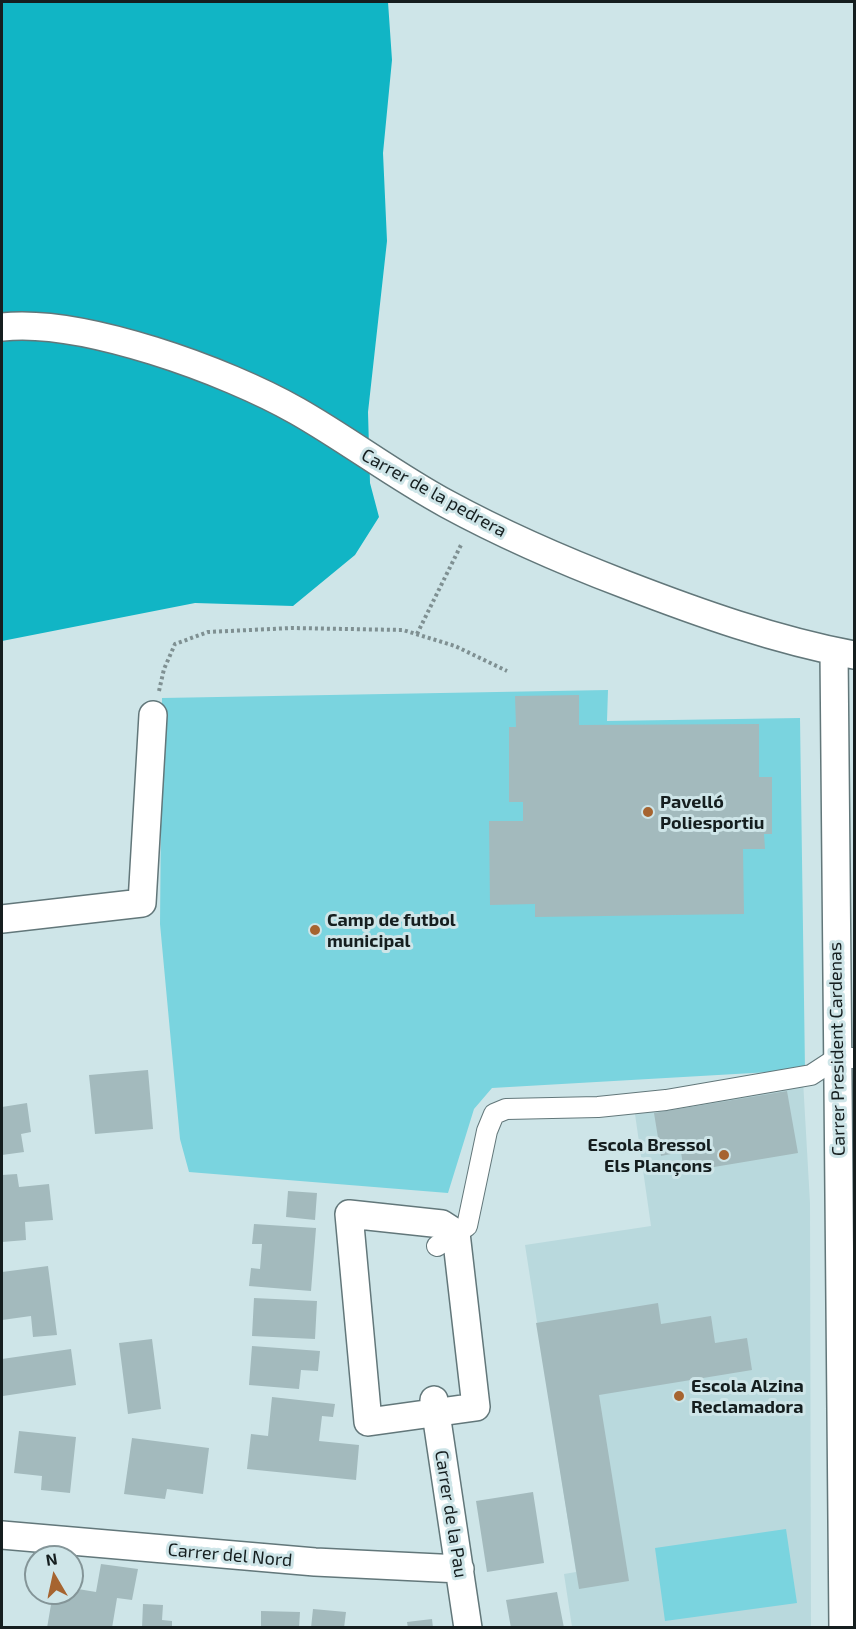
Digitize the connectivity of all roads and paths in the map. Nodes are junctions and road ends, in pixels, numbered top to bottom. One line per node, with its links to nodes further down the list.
1 (7, 323): 2 (street, Carrer de la pedrera)
2 (474, 518): 3 (path); 4 (street, Carrer de la pedrera)
3 (417, 634): 5 (path); 6 (path)
4 (844, 653): 8 (street, Carrer President Cardenas)
5 (507, 671)
6 (153, 715): 7 (street)
7 (2, 919)
8 (846, 1058): 9 (street); 13 (street, Carrer President Cardenas)
9 (446, 1240): 9 (street)
10 (434, 1400): 12 (street, Carrer de la Pau)
11 (2, 1535): 12 (street, Carrer del Nord)
12 (460, 1569): 14 (street, Carrer de la Pau)
13 (849, 1569): 15 (street, Carrer President Cardenas)
14 (468, 1628)
15 (843, 1628)

